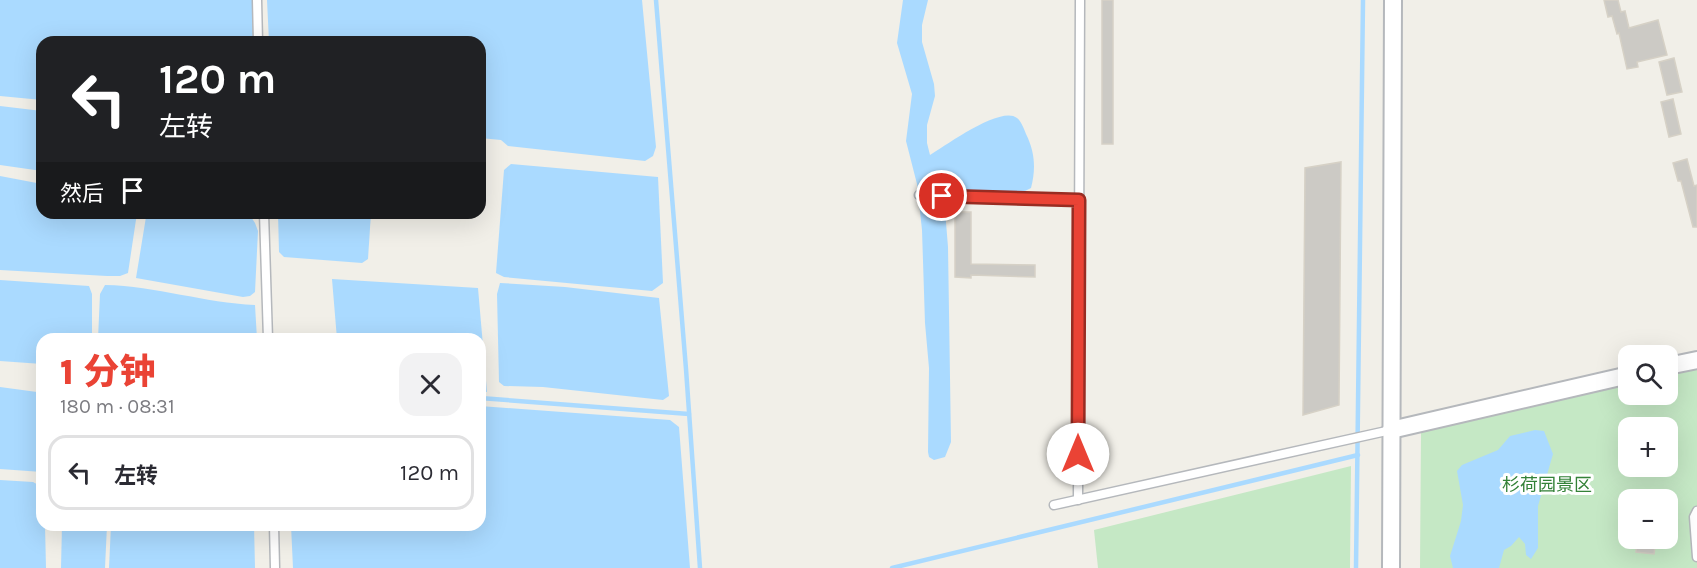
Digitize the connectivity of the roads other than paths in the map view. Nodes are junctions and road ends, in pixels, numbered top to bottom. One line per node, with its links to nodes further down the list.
1 (257, 0): 4 (lane)
2 (1080, 0): 6 (lane)
3 (1393, 0): 12 (street)
4 (258, 36)
5 (919, 195): 6 (lane)
6 (1079, 200): 13 (lane)
7 (264, 219): 8 (lane)
8 (268, 333)
9 (1697, 360): 10 (street)
10 (1678, 364)
11 (1618, 378): 12 (street)
12 (1391, 430): 13 (lane); 19 (street)
13 (1078, 500): 14 (lane)
14 (1054, 505)
15 (1697, 511): 17 (lane)
16 (274, 531): 18 (lane)
17 (1697, 557)
18 (275, 568)
19 (1391, 568)

